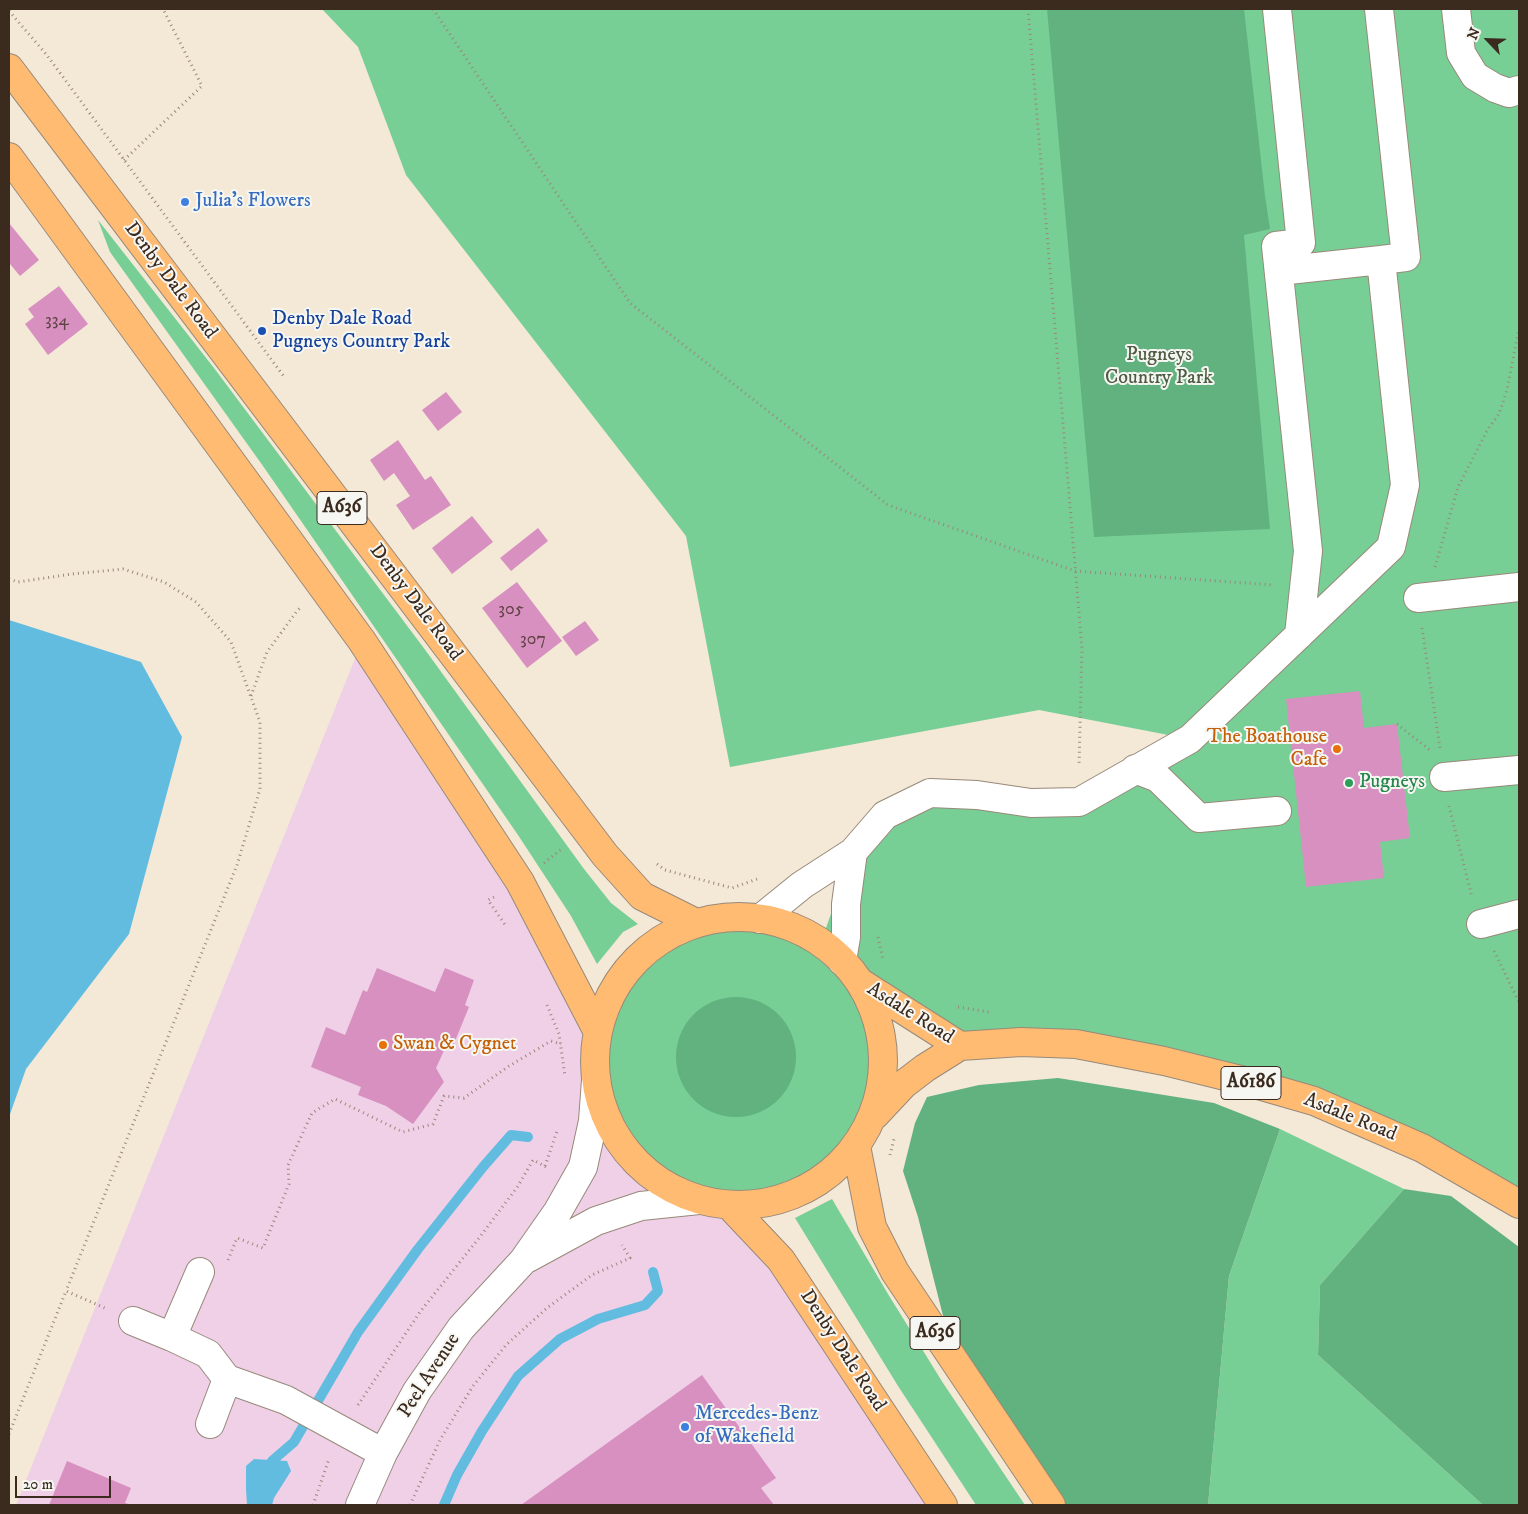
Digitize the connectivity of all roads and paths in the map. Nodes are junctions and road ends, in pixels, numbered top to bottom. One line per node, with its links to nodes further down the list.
1 (163, 9): 11 (path)
2 (433, 9): 18 (path)
3 (1028, 9): 18 (path)
4 (1277, 9): 14 (street)
5 (1379, 9): 13 (street)
6 (1456, 9): 9 (street)
7 (9, 11): 11 (path)
8 (9, 68): 12 (main road, Denby Dale Road / A636)
9 (1519, 90)
10 (9, 157): 22 (main road)
11 (124, 160): 12 (path); 16 (path)
12 (93, 179): 37 (main road, Denby Dale Road / A636)
13 (1381, 260): 14 (street); 24 (street)
14 (1279, 271): 20 (street)
15 (1519, 329): 17 (path)
16 (291, 386)
17 (1434, 570)
18 (1075, 571): 20 (path); 30 (path)
19 (9, 579): 25 (path)
20 (1304, 587): 24 (street)
21 (1519, 587): 23 (street)
22 (324, 589): 25 (path); 43 (main road)
23 (1418, 598)
24 (1298, 635): 28 (street)
25 (250, 697): 58 (path)
26 (1397, 724): 27 (path)
27 (1439, 765): 29 (street)
28 (1135, 769): 30 (street); 31 (street)
29 (1519, 770)
30 (1079, 802): 32 (street)
31 (1277, 811)
32 (853, 852): 36 (street); 40 (street)
33 (652, 860): 34 (path)
34 (769, 875)
35 (1519, 914): 38 (street)
36 (760, 919): 37 (main road); 40 (main road)
37 (696, 923): 43 (main road)
38 (1481, 924)
39 (877, 929): 41 (path)
40 (842, 961): 42 (main road)
41 (884, 962)
42 (860, 982): 45 (main road, Asdale Road); 47 (main road)
43 (598, 1032): 46 (main road)
44 (561, 1044): 57 (path)
45 (960, 1046): 47 (main road, Asdale Road); 53 (main road, Asdale Road / A6186)
46 (596, 1080): 51 (street, Peel Avenue); 52 (main road)
47 (872, 1118): 49 (main road)
48 (895, 1138): 50 (path)
49 (856, 1146): 54 (main road); 70 (main road, A636)
50 (890, 1155)
51 (574, 1183): 56 (street, Peel Avenue); 63 (path)
52 (699, 1200): 54 (main road); 55 (street, Peel Avenue)
53 (1519, 1204)
54 (729, 1205): 69 (main road, Denby Dale Road)
55 (606, 1217): 56 (street, Peel Avenue); 68 (path)
56 (523, 1261): 65 (street, Peel Avenue)
57 (213, 1269): 60 (street)
58 (66, 1291): 59 (path); 64 (path)
59 (133, 1321): 60 (street)
60 (172, 1337): 61 (street)
61 (227, 1380): 62 (street); 63 (street)
62 (210, 1424)
63 (344, 1431): 65 (street); 66 (path)
64 (9, 1434)
65 (383, 1453): 67 (street, Peel Avenue)
66 (313, 1505)
67 (360, 1505)
68 (410, 1505)
69 (943, 1505)
70 (1051, 1505)

